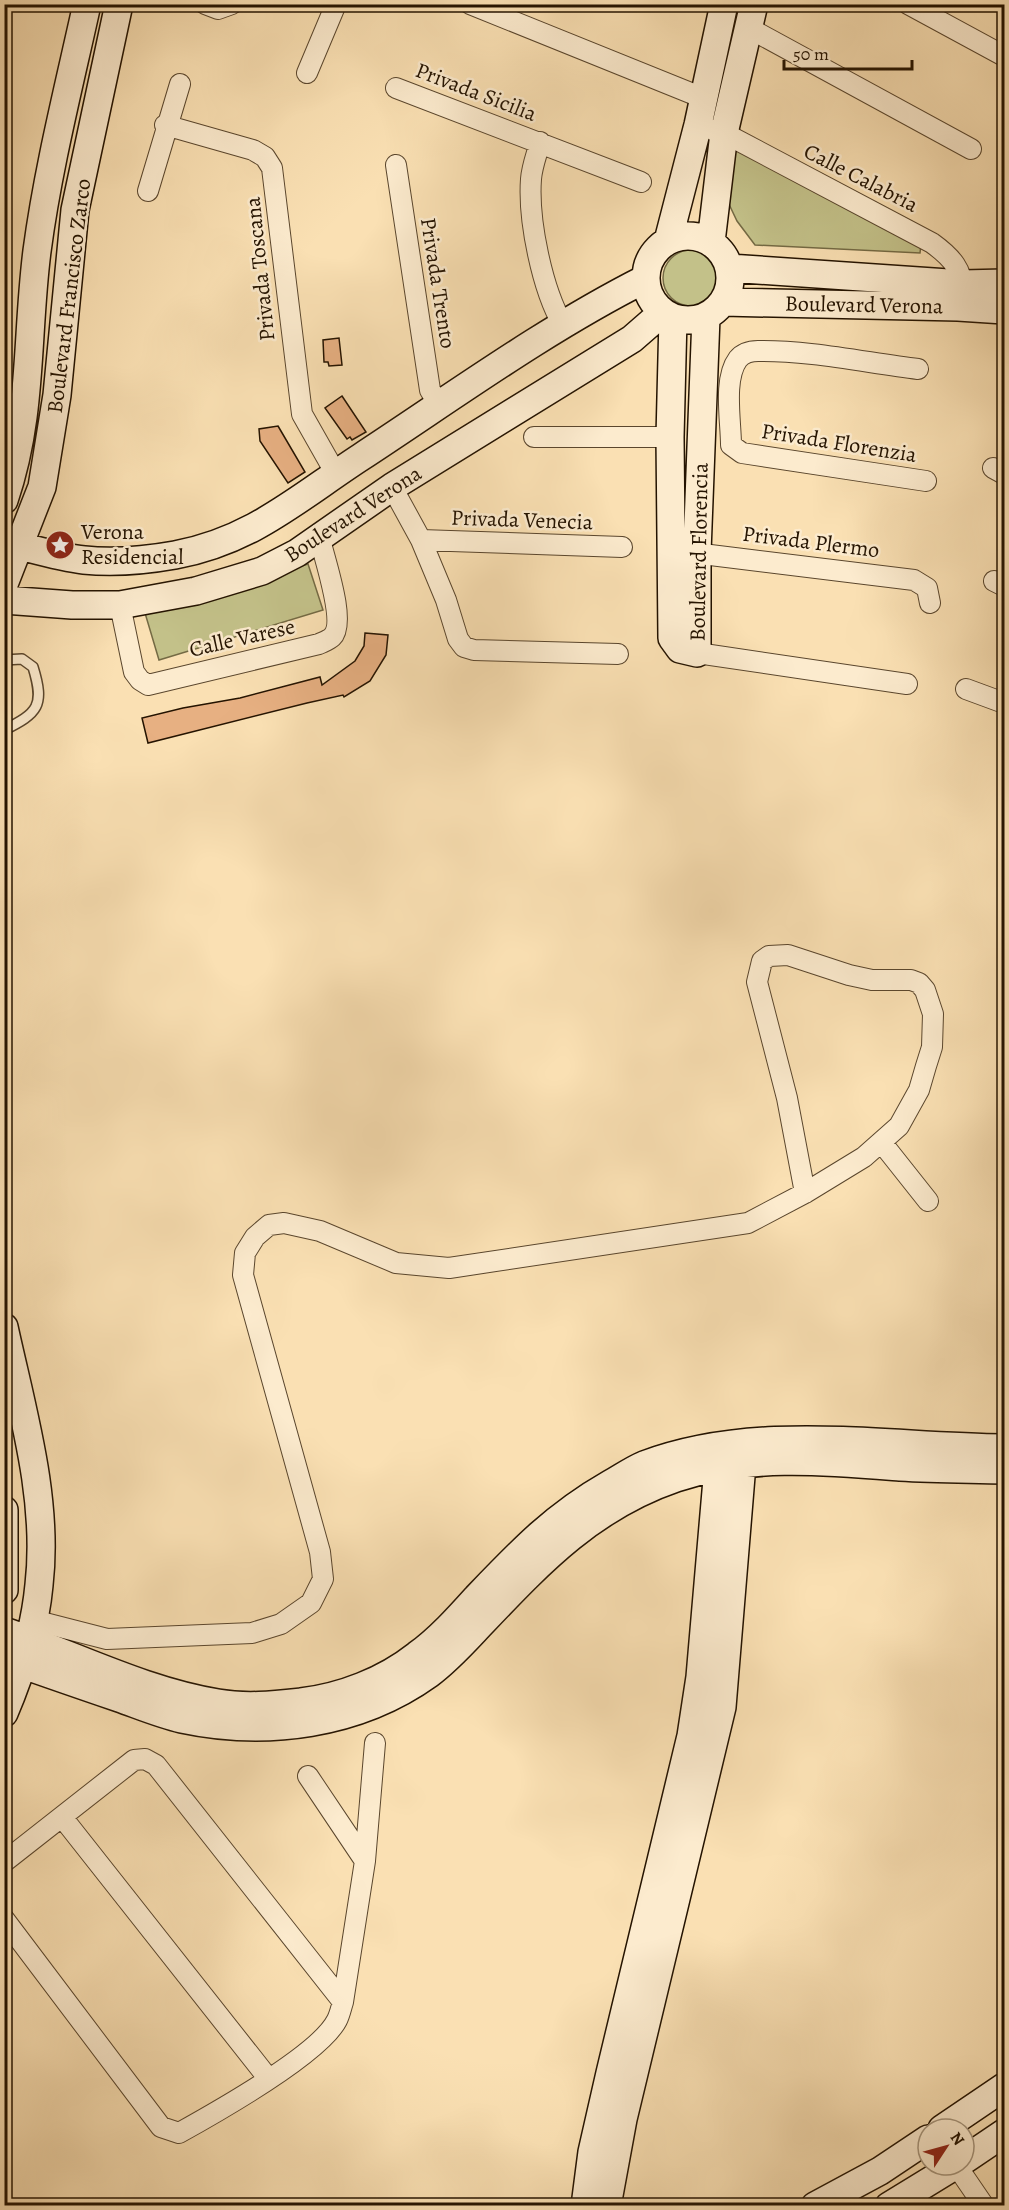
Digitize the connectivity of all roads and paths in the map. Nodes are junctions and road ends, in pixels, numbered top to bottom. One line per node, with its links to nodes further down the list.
1 (87, 4): 43 (street, Boulevard Francisco Zarco)
2 (119, 4): 46 (street, Boulevard Francisco Zarco)
3 (205, 4): 4 (street)
4 (232, 4)
5 (336, 4): 11 (street)
6 (470, 4): 14 (street)
7 (724, 4): 14 (street)
8 (908, 4): 10 (street)
9 (750, 16): 17 (street); 19 (street)
10 (1005, 56)
11 (308, 73)
12 (180, 84): 15 (street)
13 (396, 88): 18 (street, Privada Sicilia)
14 (703, 98): 16 (street)
15 (165, 125): 22 (street); 40 (street, Privada Toscana)
16 (698, 125): 17 (street, Calle Calabria); 23 (street)
17 (724, 134): 24 (street); 28 (street, Calle Calabria)
18 (540, 142): 21 (street, Privada Sicilia); 32 (street, Privada Sicilia)
19 (971, 149)
20 (396, 165): 37 (street, Privada Trento)
21 (641, 182)
22 (148, 191)
23 (668, 241): 24 (street); 26 (street)
24 (711, 242): 25 (street)
25 (729, 268): 28 (street, Boulevard Verona); 29 (street)
26 (645, 279): 31 (street); 32 (street, Boulevard Verona)
27 (1005, 283): 28 (street, Boulevard Verona)
28 (961, 296): 29 (street, Boulevard Verona); 30 (street, Boulevard Verona)
29 (715, 309): 31 (street); 36 (street, Boulevard Florencia)
30 (1005, 310)
31 (668, 315): 33 (street, Boulevard Verona); 35 (street, Boulevard Florencia)
32 (563, 325): 37 (street, Boulevard Verona)
33 (611, 352): 35 (street); 42 (street, Boulevard Verona)
34 (918, 369): 36 (street, Privada Florenzia)
35 (672, 379): 39 (street, Boulevard Florencia)
36 (717, 402): 41 (street, Privada Florenzia); 48 (street, Boulevard Florencia)
37 (439, 405): 40 (street, Boulevard Verona)
38 (534, 437): 39 (street)
39 (670, 437): 48 (street, Boulevard Florencia)
40 (336, 474): 46 (street, Boulevard Verona)
41 (926, 481)
42 (392, 487): 44 (street, Boulevard Verona); 45 (street, Privada Venecia)
43 (4, 500)
44 (320, 539): 52 (street, Boulevard Verona); 52 (street, Calle Varese)
45 (421, 540): 47 (street, Privada Venecia); 54 (street, Privada Venecia)
46 (12, 544): 49 (street, Boulevard Francisco Zarco)
47 (622, 547)
48 (684, 552): 51 (street, Privada Plermo); 53 (street, Boulevard Florencia)
49 (4, 584)
50 (4, 600): 52 (street, Boulevard Verona)
51 (930, 603)
52 (120, 605)
53 (697, 653): 56 (street)
54 (618, 654)
55 (4, 660): 59 (lane)
56 (907, 684)
57 (966, 689): 58 (street)
58 (1005, 703)
59 (4, 730)
60 (882, 1143): 61 (street); 61 (street); 62 (street)
61 (805, 1193): 71 (street)
62 (928, 1201)
63 (4, 1327): 71 (street)
64 (1005, 1448): 65 (street)
65 (729, 1455): 66 (street); 67 (street); 69 (street); 71 (street); 90 (street)
66 (1005, 1470)
67 (675, 1478): 69 (street); 71 (street)
68 (4, 1510): 70 (street)
69 (713, 1524): 89 (street)
70 (4, 1590)
71 (18, 1642): 72 (street)
72 (4, 1713)
73 (375, 1743): 77 (street)
74 (308, 1776): 77 (street)
75 (62, 1817): 76 (street); 79 (street); 80 (street)
76 (6, 1859)
77 (365, 1860): 79 (street)
78 (4, 1919): 80 (street)
79 (343, 2002): 80 (street)
80 (268, 2078)
81 (1005, 2087): 82 (street)
82 (960, 2117)
83 (1005, 2133): 85 (street)
84 (916, 2147): 88 (street)
85 (976, 2152)
86 (936, 2177): 91 (street)
87 (964, 2177): 92 (street)
88 (829, 2203)
89 (585, 2205)
90 (607, 2205)
91 (889, 2205)
92 (984, 2205)

